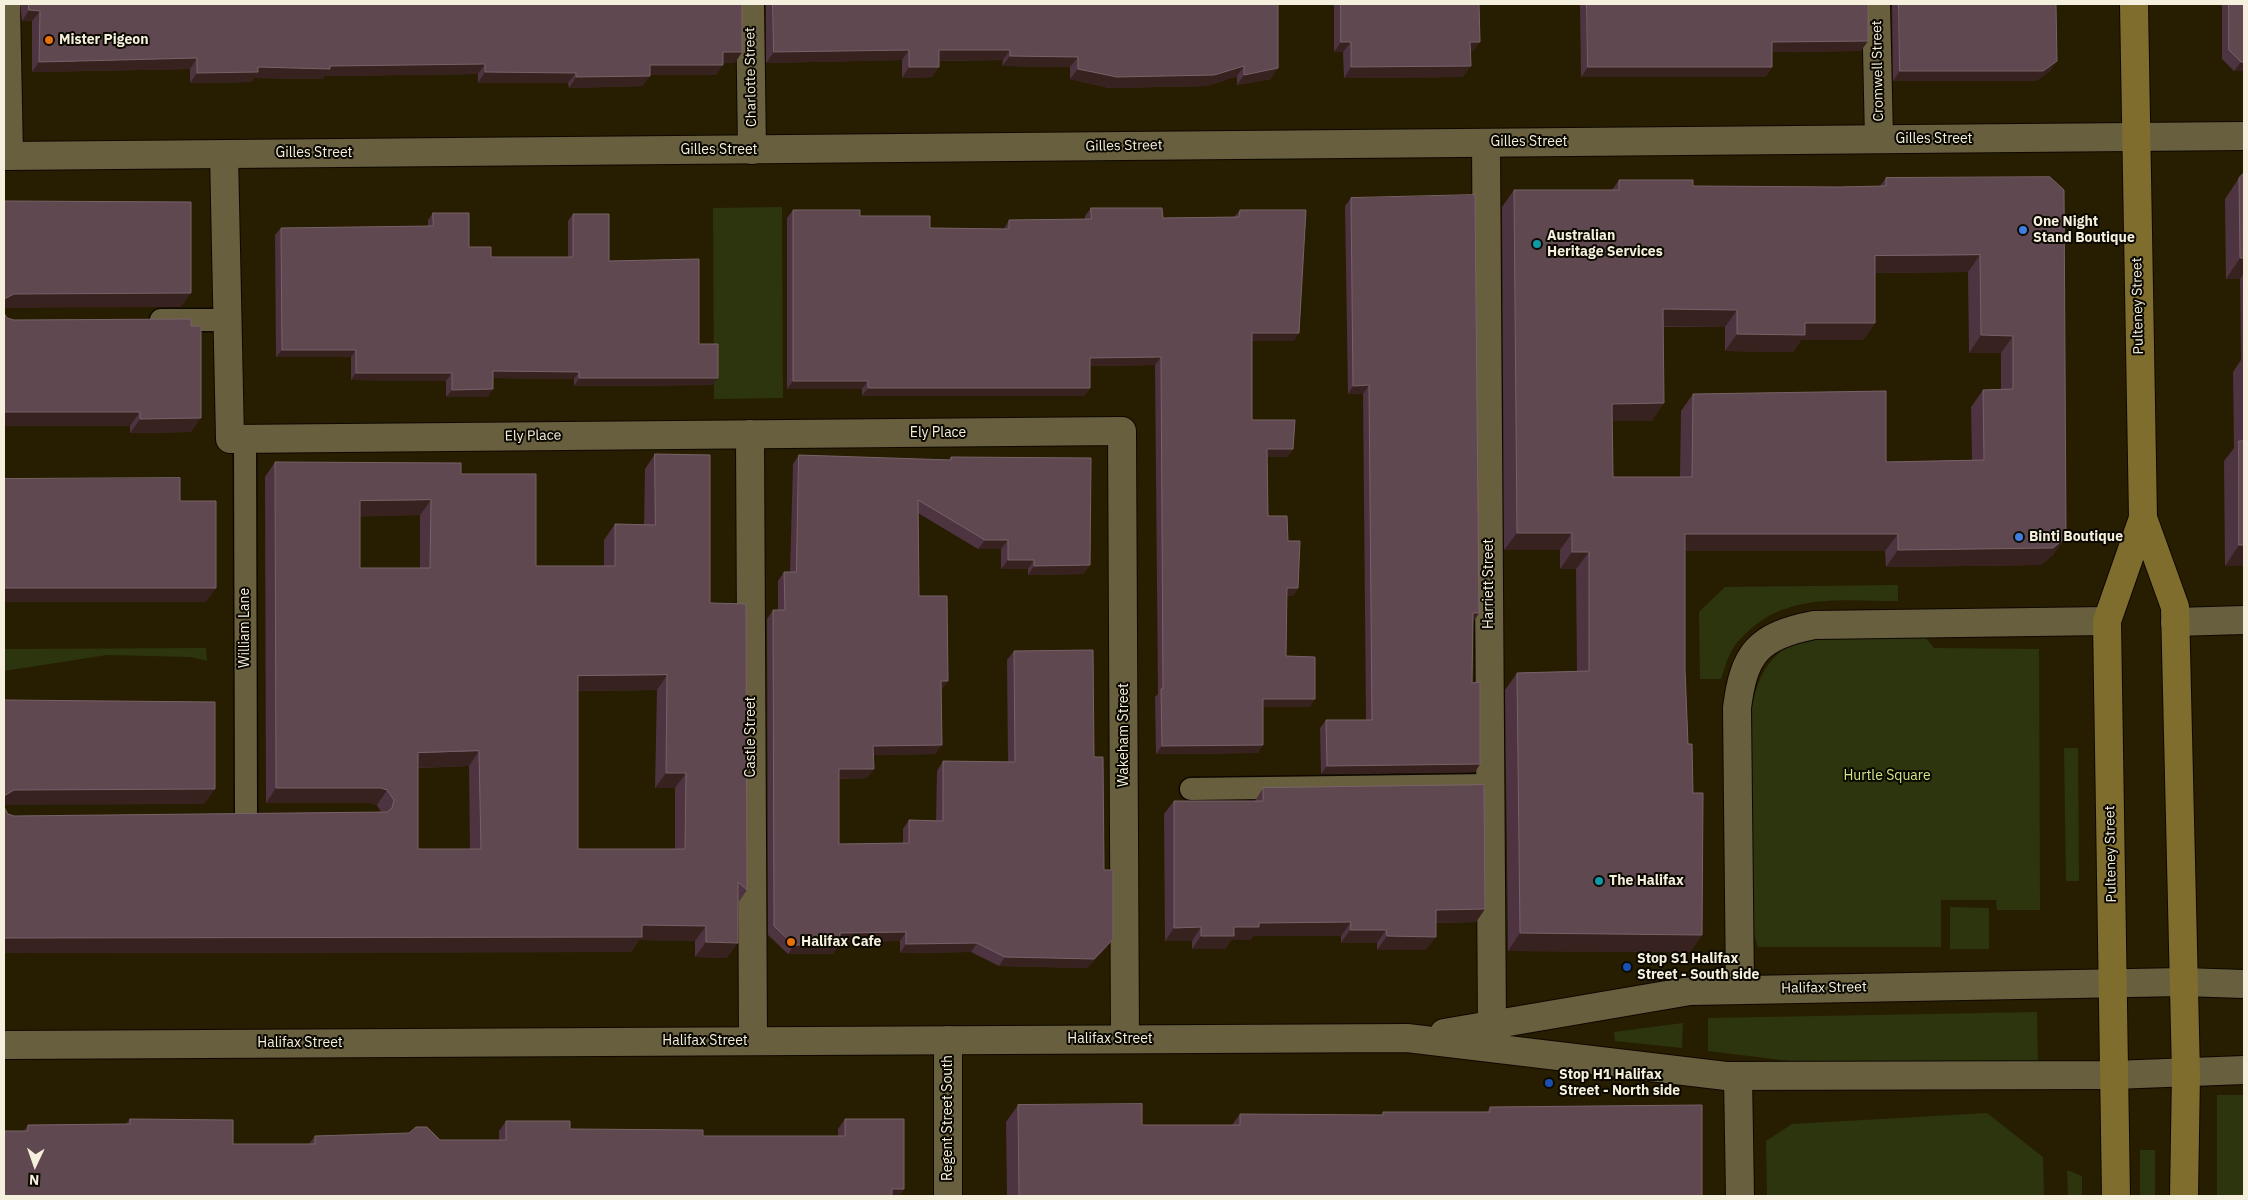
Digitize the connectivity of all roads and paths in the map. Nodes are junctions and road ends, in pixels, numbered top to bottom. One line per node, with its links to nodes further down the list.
1 (6, 4): 11 (street)
2 (750, 4): 9 (street, Charlotte Street)
3 (1876, 4): 7 (street, Cromwell Street)
4 (2134, 4): 6 (main road, Pulteney Street)
5 (2244, 136): 6 (street, Gilles Street)
6 (2135, 137): 7 (street, Gilles Street); 17 (main road, Pulteney Street)
7 (1879, 139): 8 (street, Gilles Street)
8 (1486, 143): 9 (street, Gilles Street); 21 (street, Harriett Street)
9 (752, 150): 10 (street, Gilles Street)
10 (224, 154): 11 (street, Gilles Street); 13 (street)
11 (6, 156)
12 (142, 320): 13 (lane)
13 (228, 320): 16 (street)
14 (1122, 431): 15 (street, Ely Place); 30 (street, Wakeham Street)
15 (750, 434): 16 (street, Ely Place); 32 (street, Castle Street)
16 (245, 439): 23 (lane, William Lane)
17 (2142, 518): 19 (main road, Pulteney Street); 20 (main road, Pulteney Street)
18 (2244, 620): 20 (street)
19 (2107, 622): 25 (main road, Pulteney Street); 27 (street)
20 (2175, 622): 24 (main road, Pulteney Street)
21 (1490, 785): 22 (lane); 28 (street, Harriett Street)
22 (1191, 789)
23 (246, 816)
24 (2184, 982): 25 (street, Halifax Street); 26 (street, Halifax Street); 35 (main road, Pulteney Street)
25 (2113, 984): 27 (street, Halifax Street); 36 (main road, Pulteney Street)
26 (2244, 984)
27 (1740, 990): 28 (street, Halifax Street)
28 (1492, 1026): 29 (street, Halifax Street)
29 (1407, 1038): 30 (street, Halifax Street); 37 (street, Halifax Street)
30 (1125, 1039): 31 (street, Halifax Street)
31 (948, 1040): 32 (street, Halifax Street); 38 (street, Regent Street South)
32 (753, 1041): 33 (street, Halifax Street)
33 (4, 1045)
34 (2244, 1070): 35 (street, Halifax Street)
35 (2186, 1074): 36 (street, Halifax Street); 41 (main road, Pulteney Street)
36 (2114, 1075): 37 (street, Halifax Street); 40 (main road, Pulteney Street)
37 (1738, 1076): 39 (street)
38 (948, 1196)
39 (1740, 1196)
40 (2116, 1196)
41 (2184, 1196)

